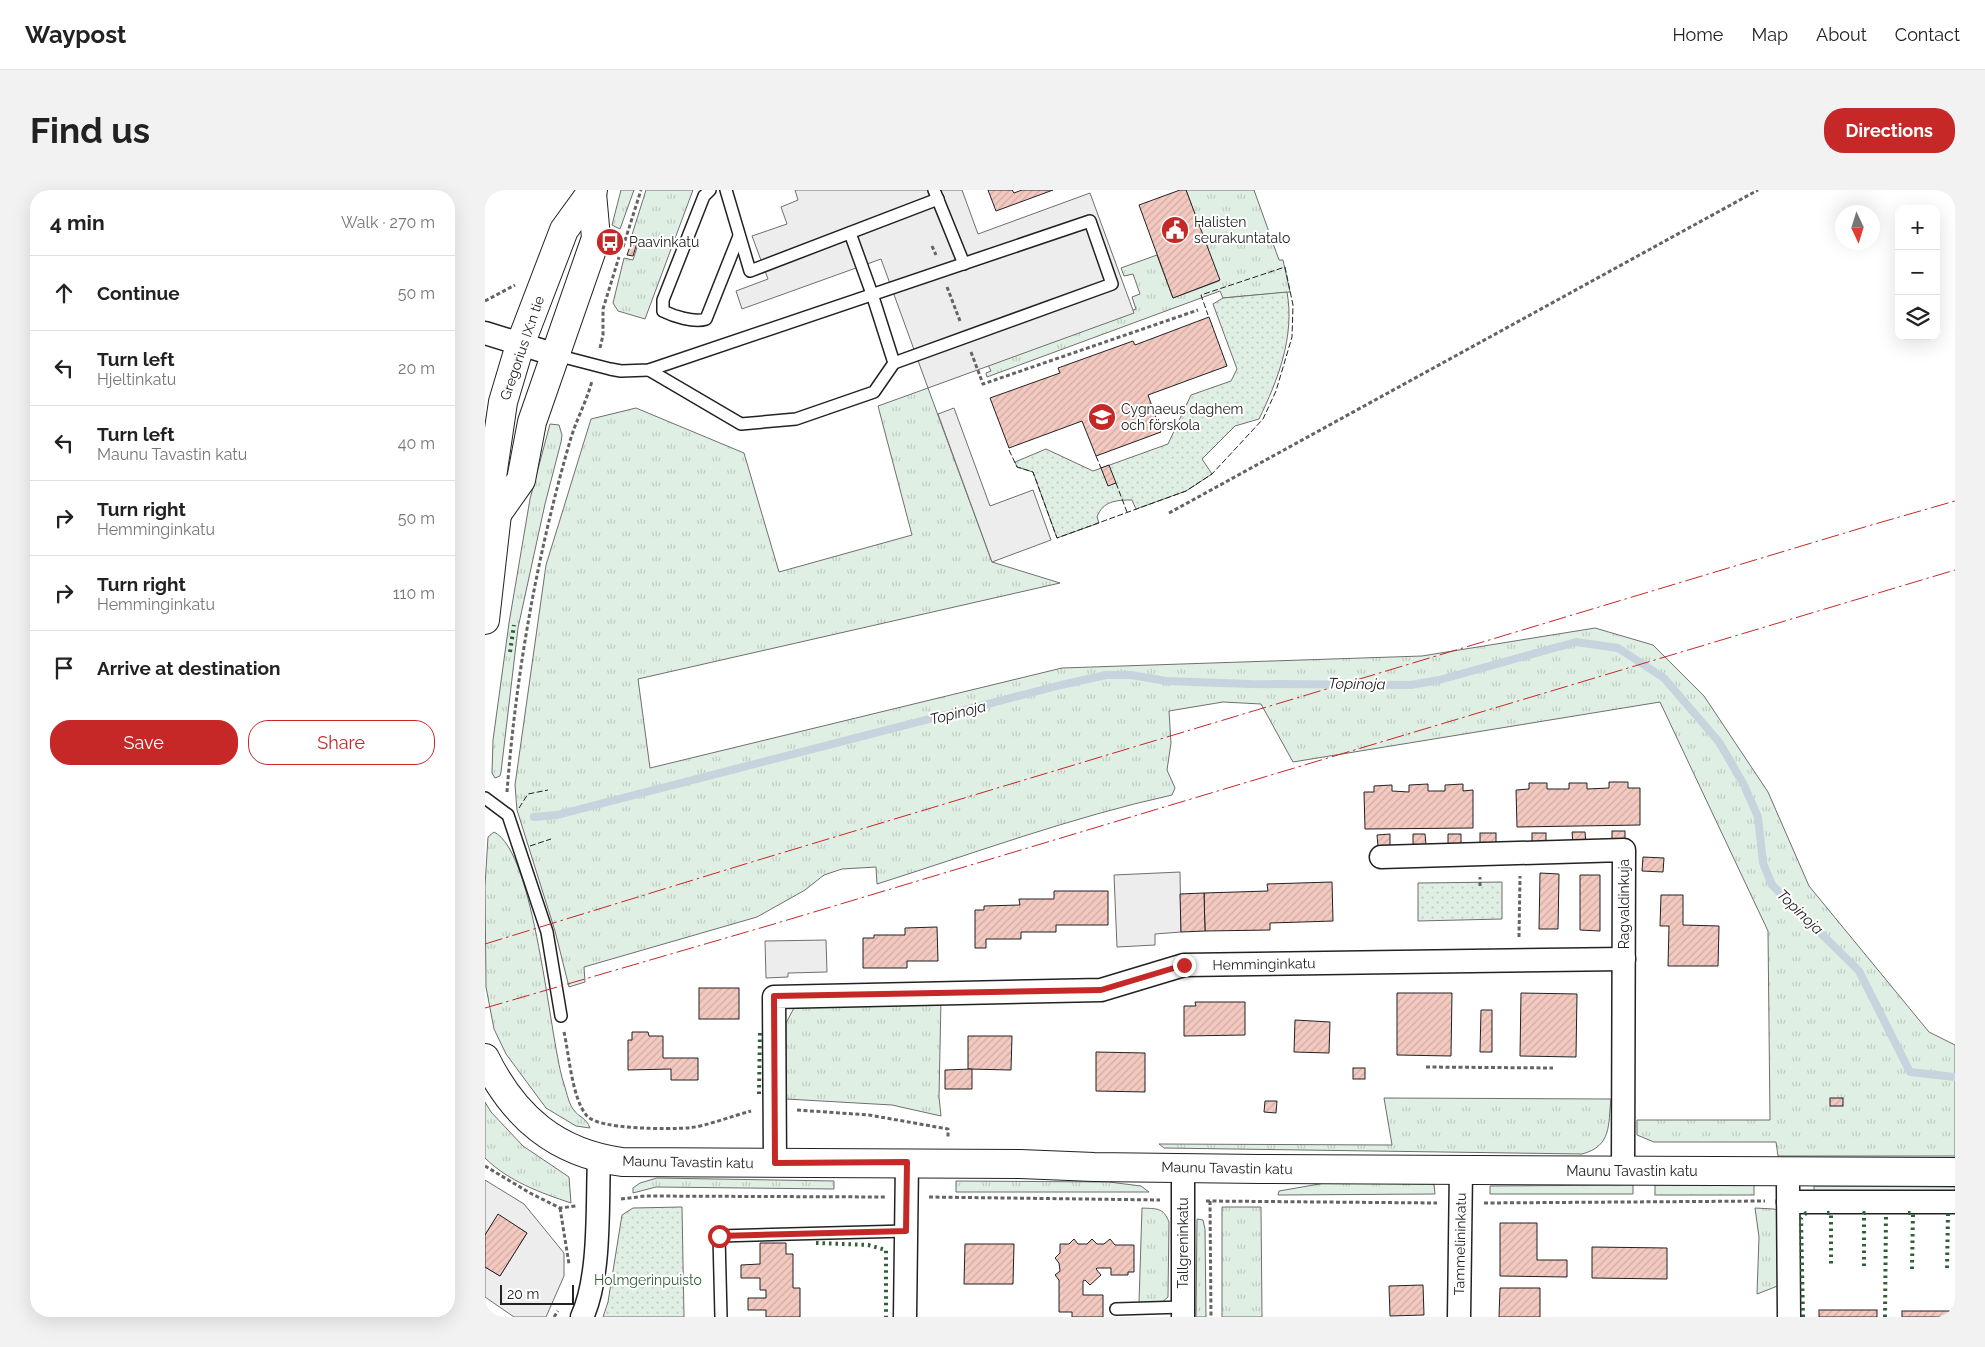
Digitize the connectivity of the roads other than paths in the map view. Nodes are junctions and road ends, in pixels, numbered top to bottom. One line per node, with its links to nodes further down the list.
1 (710, 190): 6 (lane)
2 (725, 190): 6 (lane)
3 (592, 192): 10 (street, Gregorius IX:n tie); 11 (street, Gregorius IX:n tie)
4 (936, 195): 5 (lane); 7 (lane)
5 (850, 233): 6 (lane); 8 (lane)
6 (739, 236)
7 (964, 264): 8 (lane); 12 (lane)
8 (872, 294): 12 (lane); 13 (lane)
9 (485, 333): 10 (street)
10 (521, 345): 11 (street); 14 (street, Gregorius IX:n tie)
11 (556, 355): 13 (lane); 14 (street, Gregorius IX:n tie)
12 (894, 363): 13 (lane)
13 (649, 370)
14 (497, 514): 15 (street, Gregorius IX:n tie)
15 (485, 620)
16 (485, 798): 19 (lane)
17 (1381, 857): 18 (street, Ragvaldinkuja)
18 (1624, 959): 23 (street, Hemminginkatu); 26 (street, Ragvaldinkuja)
19 (561, 1016)
20 (485, 1058): 21 (street, Maunu Tavastin katu)
21 (599, 1159): 23 (street, Maunu Tavastin katu); 34 (street)
22 (907, 1162): 23 (street, Maunu Tavastin katu); 24 (street, Maunu Tavastin katu); 31 (street)
23 (775, 1163)
24 (1183, 1168): 25 (street, Maunu Tavastin katu); 33 (street, Tallgreninkatu)
25 (1461, 1170): 26 (street, Maunu Tavastin katu); 37 (street, Tammelininkatu)
26 (1623, 1171): 27 (street, Maunu Tavastin katu)
27 (1788, 1171): 28 (street, Maunu Tavastin katu); 29 (street)
28 (1955, 1172)
29 (1788, 1202): 30 (street); 38 (street)
30 (1955, 1202)
31 (906, 1231): 35 (lane); 36 (street)
32 (1116, 1309): 33 (lane)
33 (1183, 1312)
34 (582, 1317)
35 (721, 1317)
36 (905, 1317)
37 (1459, 1317)
38 (1789, 1317)

